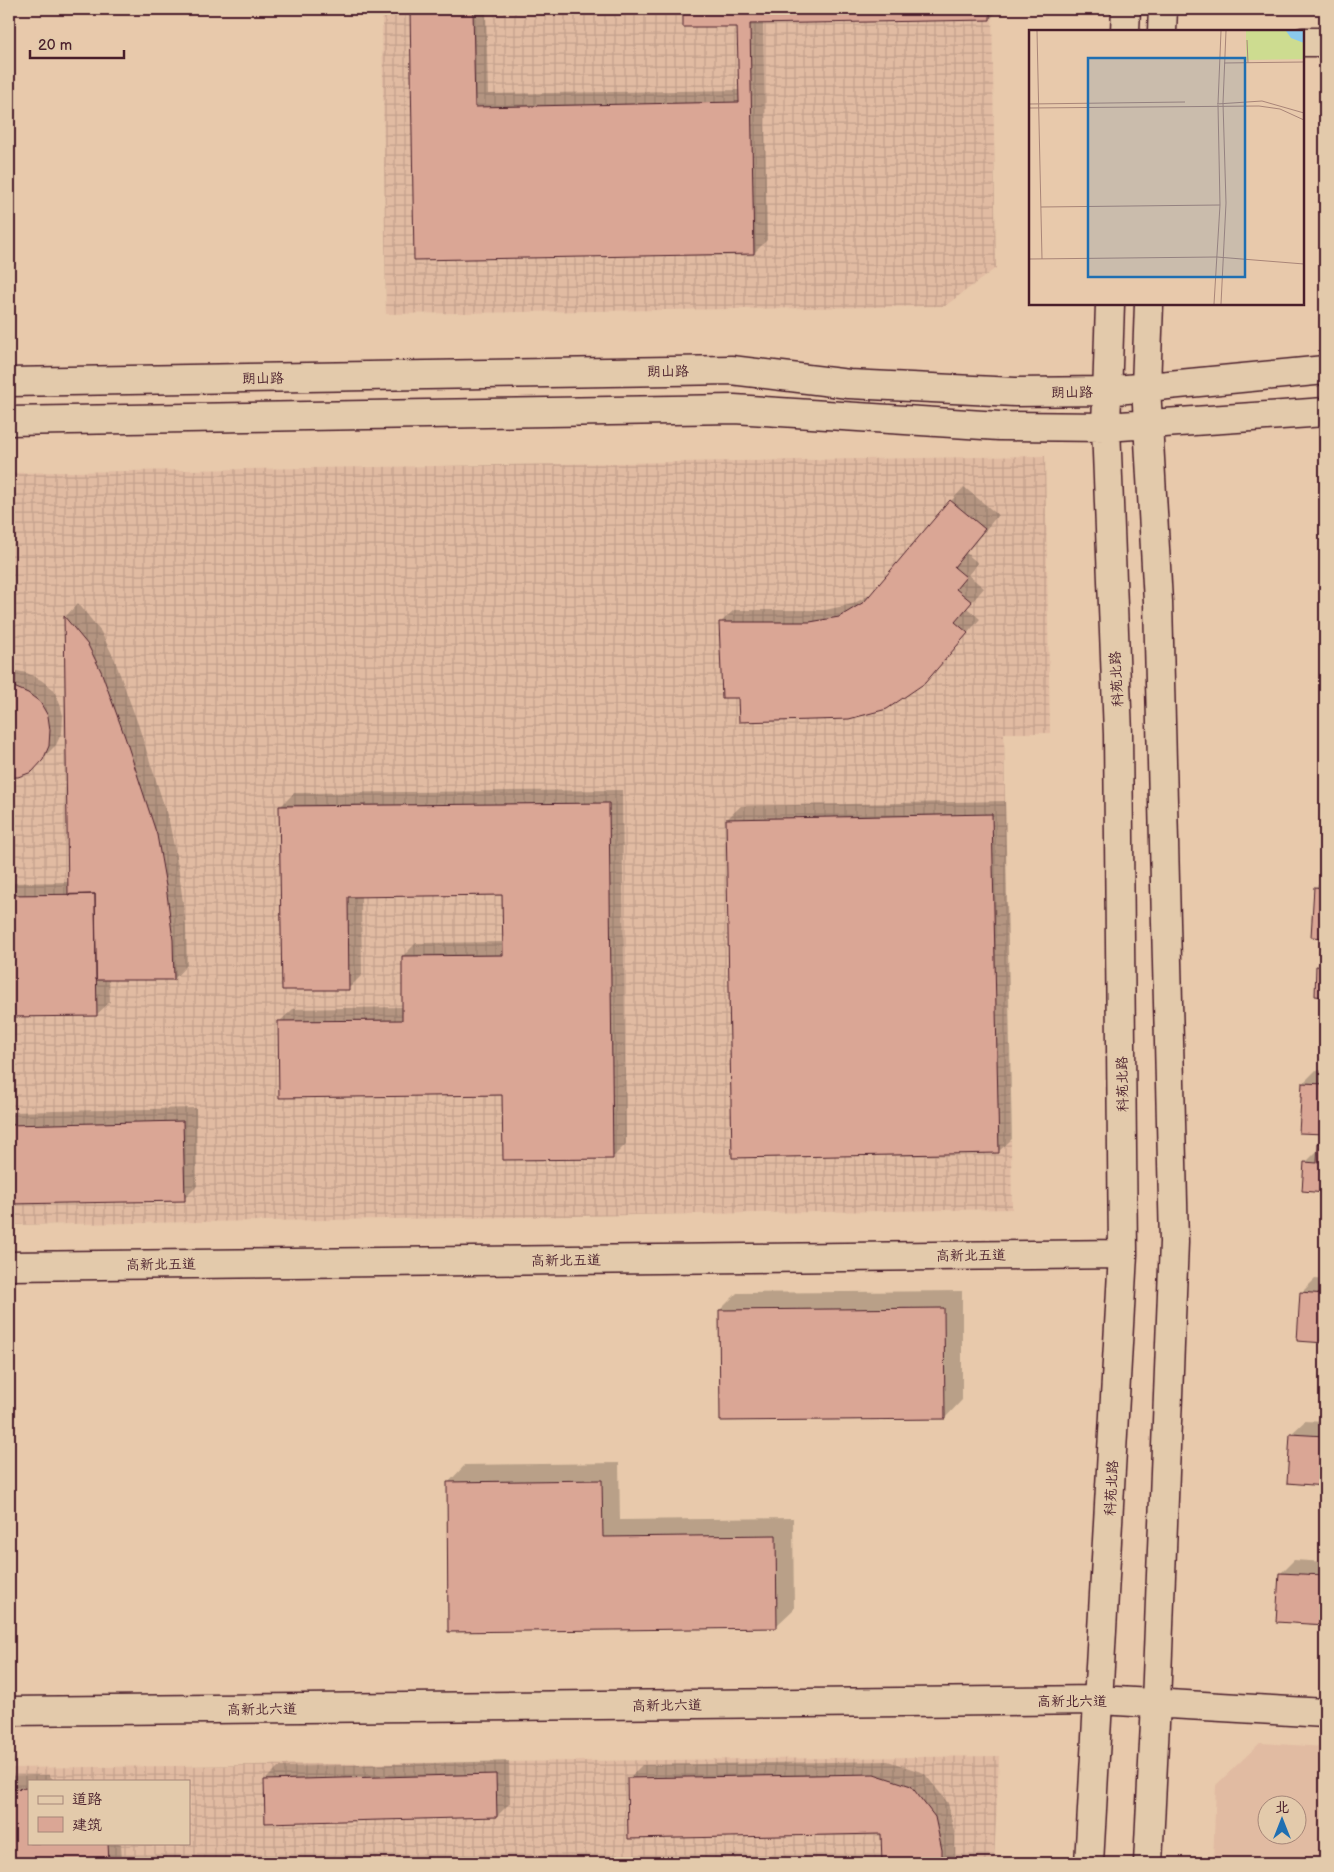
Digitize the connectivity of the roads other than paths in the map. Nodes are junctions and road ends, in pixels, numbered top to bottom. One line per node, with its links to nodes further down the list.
1 (1126, 9): 3 (main road)
2 (1163, 9): 4 (main road)
3 (1125, 30)
4 (1162, 30)
5 (1304, 42): 6 (main road)
6 (1325, 42)
7 (1110, 305): 12 (main road, 科苑北路)
8 (1150, 305): 11 (main road)
9 (1325, 370): 11 (main road, 朗山路)
10 (9, 382): 12 (main road, 朗山路)
11 (1146, 387): 12 (main road, 朗山路); 15 (main road)
12 (1106, 391): 16 (main road, 科苑北路)
13 (1325, 412): 15 (main road)
14 (9, 421): 16 (main road)
15 (1148, 424): 16 (main road); 20 (main road)
16 (1106, 427): 17 (main road, 科苑北路)
17 (1124, 1254): 18 (main road, 高新北五道); 19 (main road, 科苑北路)
18 (9, 1266)
19 (1099, 1700): 20 (main road, 高新北六道); 21 (main road, 高新北六道); 23 (main road, 科苑北路)
20 (1156, 1704): 22 (main road, 高新北六道); 24 (main road)
21 (9, 1711)
22 (1325, 1712)
23 (1089, 1863)
24 (1148, 1863)

